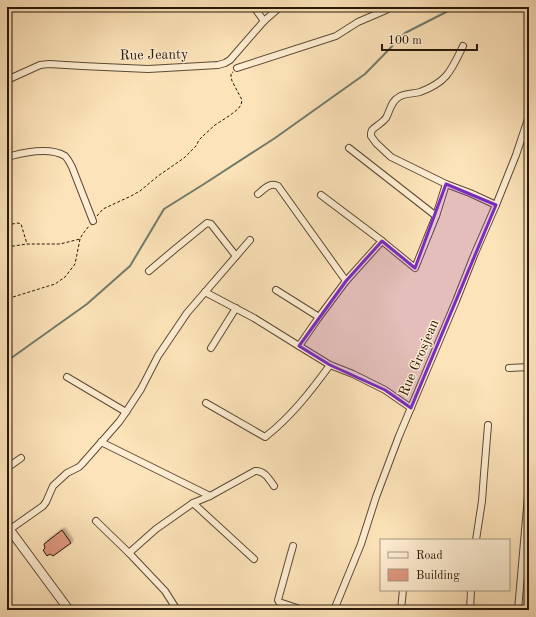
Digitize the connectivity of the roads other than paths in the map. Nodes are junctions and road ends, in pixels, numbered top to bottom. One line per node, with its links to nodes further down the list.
1 (254, 7): 4 (street)
2 (280, 7): 4 (street, Rue Jeanty)
3 (390, 7): 6 (street)
4 (264, 21): 7 (street, Rue Jeanty)
5 (463, 46): 11 (street)
6 (237, 68)
7 (7, 80)
8 (529, 116): 14 (street, Rue Grosjean)
9 (349, 148): 15 (street)
10 (7, 154): 16 (street)
11 (446, 184): 14 (street); 15 (street)
12 (258, 194): 21 (street)
13 (321, 195): 18 (street)
14 (496, 205): 33 (street, Rue Grosjean)
15 (436, 216): 18 (street)
16 (93, 221)
17 (250, 240): 19 (street)
18 (382, 241): 21 (street)
19 (236, 256): 20 (street); 23 (street)
20 (149, 271)
21 (346, 281): 25 (street)
22 (276, 290): 25 (street)
23 (205, 292): 24 (street); 34 (street)
24 (236, 308): 26 (street); 27 (street)
25 (319, 317): 26 (street)
26 (299, 346): 28 (street)
27 (211, 348)
28 (330, 365): 32 (street); 33 (street)
29 (529, 367): 30 (street)
30 (509, 368)
31 (67, 377): 34 (street)
32 (206, 403)
33 (411, 408): 54 (street, Rue Grosjean)
34 (126, 412): 36 (street)
35 (488, 425): 45 (street)
36 (101, 442): 41 (street); 44 (street)
37 (21, 458): 38 (street)
38 (7, 468)
39 (529, 485): 57 (street)
40 (274, 486): 41 (street)
41 (210, 496): 42 (street)
42 (193, 503): 47 (street); 48 (street)
43 (96, 521): 47 (street)
44 (8, 528): 51 (street)
45 (476, 539)
46 (293, 546): 53 (street)
47 (129, 553): 52 (street)
48 (254, 559)
49 (403, 591): 55 (street)
50 (471, 591): 56 (street)
51 (69, 610)
52 (177, 610)
53 (303, 610)
54 (334, 610)
55 (401, 610)
56 (470, 610)
57 (518, 610)

